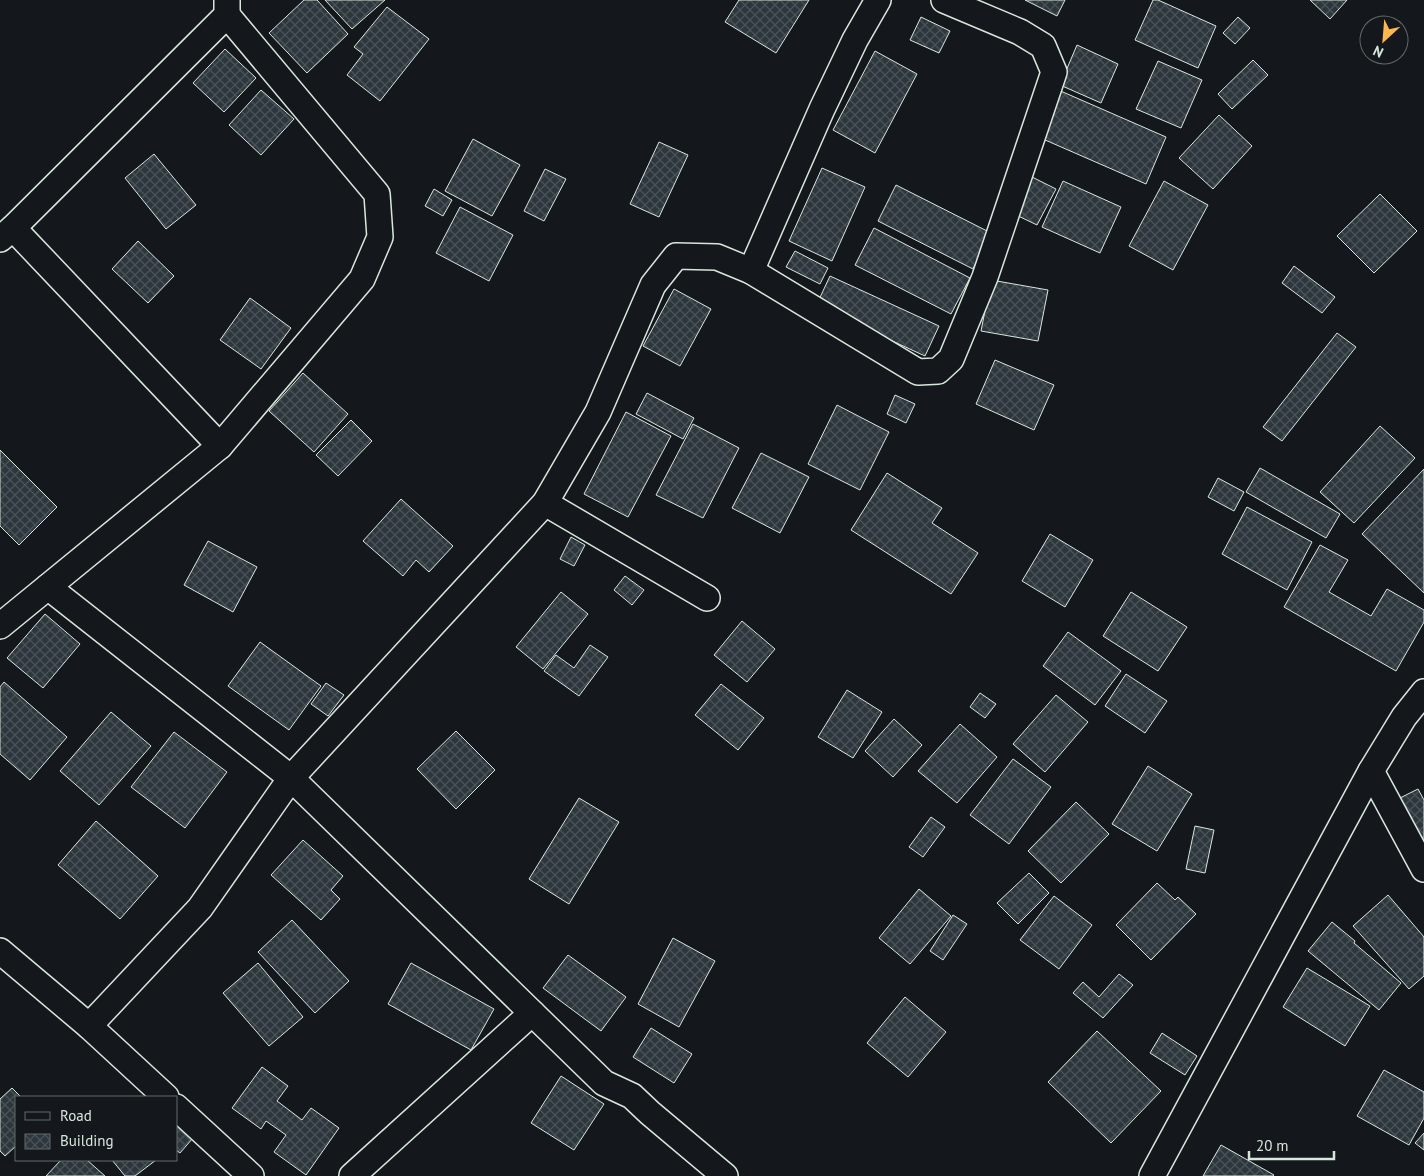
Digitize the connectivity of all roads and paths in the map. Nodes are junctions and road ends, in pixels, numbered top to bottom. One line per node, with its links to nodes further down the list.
1 (878, 0): 5 (street)
2 (944, 0): 5 (street)
3 (227, 7): 4 (street); 6 (street)
4 (6, 234): 6 (street)
5 (751, 271): 7 (street)
6 (220, 446): 8 (street)
7 (545, 502): 9 (street); 13 (street)
8 (48, 587): 10 (street); 13 (street)
9 (707, 598)
10 (0, 626)
11 (1424, 692): 12 (street)
12 (1371, 771): 14 (street); 23 (street)
13 (291, 778): 16 (street); 17 (street)
14 (1424, 869)
15 (0, 950): 17 (street)
16 (532, 1013): 21 (street); 22 (street)
17 (90, 1026): 18 (street)
18 (165, 1096)
19 (178, 1109): 20 (street)
20 (250, 1176)
21 (352, 1176)
22 (725, 1176)
23 (1152, 1176)

